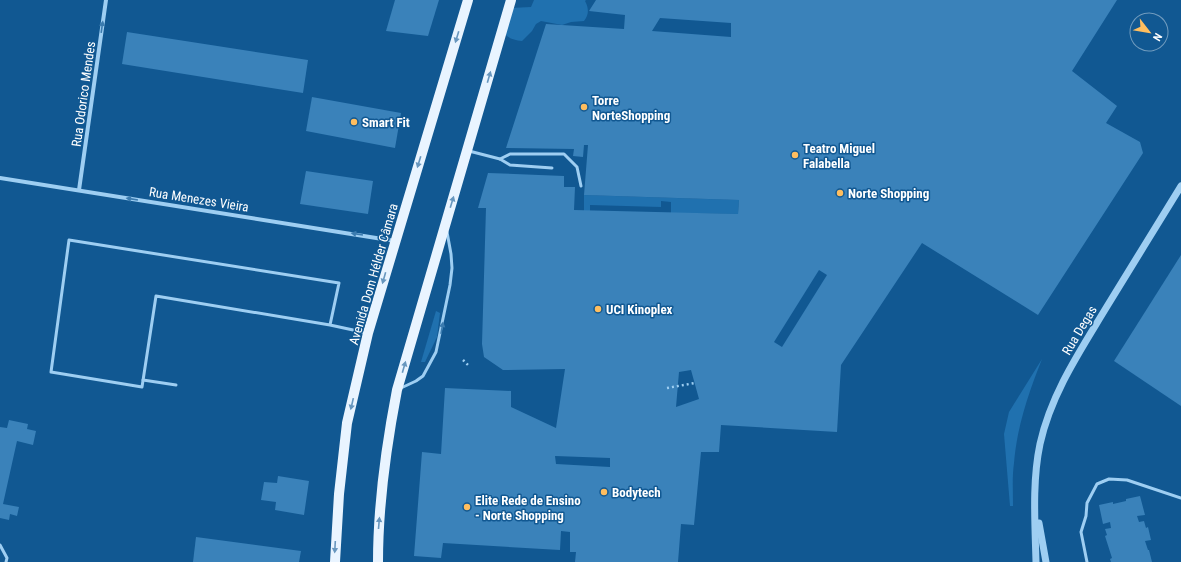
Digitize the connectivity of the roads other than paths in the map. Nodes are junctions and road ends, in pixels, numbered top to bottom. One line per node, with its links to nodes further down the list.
1 (106, 0): 10 (street, Rua Odorico Mendes, one-way to 1)
2 (468, 0): 12 (main road, Avenida Dom Hélder Câmara, one-way to 12)
3 (511, 0): 4 (main road, one-way to 3)
4 (467, 151): 5 (lane); 11 (main road, one-way to 4)
5 (500, 159): 6 (lane); 8 (lane)
6 (552, 168)
7 (0, 178): 10 (street, Rua Menezes Vieira)
8 (581, 186)
9 (1181, 186): 19 (street, Rua Degas)
10 (79, 190): 12 (street, Rua Menezes Vieira, one-way to 10)
11 (445, 225): 17 (main road, one-way to 11); 17 (lane, one-way to 11)
12 (395, 241): 14 (main road, Avenida Dom Hélder Câmara, one-way to 14)
13 (330, 325): 14 (lane); 15 (lane); 15 (lane)
14 (368, 333): 22 (main road, Avenida Dom Hélder Câmara, one-way to 22)
15 (143, 380): 16 (lane)
16 (176, 385)
17 (397, 390): 23 (main road, one-way to 17)
18 (1181, 498): 26 (lane)
19 (1035, 501): 24 (street, Rua Degas); 25 (street, Rua Degas)
20 (0, 545): 21 (lane)
21 (6, 562)
22 (334, 562)
23 (378, 562)
24 (1036, 562)
25 (1046, 562)
26 (1087, 562)

